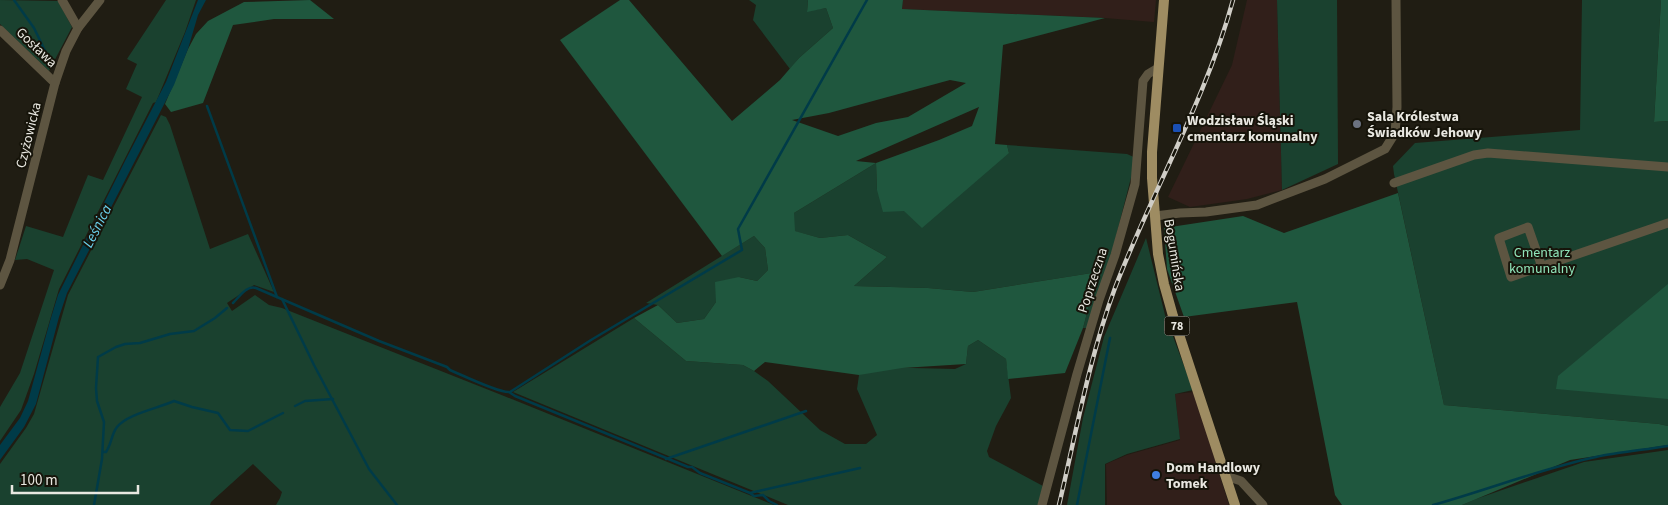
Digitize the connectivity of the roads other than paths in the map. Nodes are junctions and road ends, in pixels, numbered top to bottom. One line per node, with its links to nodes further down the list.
1 (62, 0): 5 (street)
2 (100, 0): 5 (street, Czyżowicka)
3 (1164, 0): 7 (main road, Bogumińska / 78)
4 (1396, 0): 11 (street, Bogumińska)
5 (78, 28): 8 (street, Czyżowicka)
6 (0, 30): 8 (street, Gosława)
7 (1158, 68): 11 (main road, Bogumińska / 78); 16 (street, Poprzeczna)
8 (55, 83): 14 (street, Czyżowicka)
9 (1668, 167): 10 (street)
10 (1394, 183)
11 (1155, 216): 15 (main road, Bogumińska / 78)
12 (1668, 223): 13 (street)
13 (1542, 267): 13 (street)
14 (0, 285)
15 (1226, 476): 17 (main road, Bogumińska / 78); 18 (street)
16 (1042, 505)
17 (1235, 505)
18 (1263, 505)

